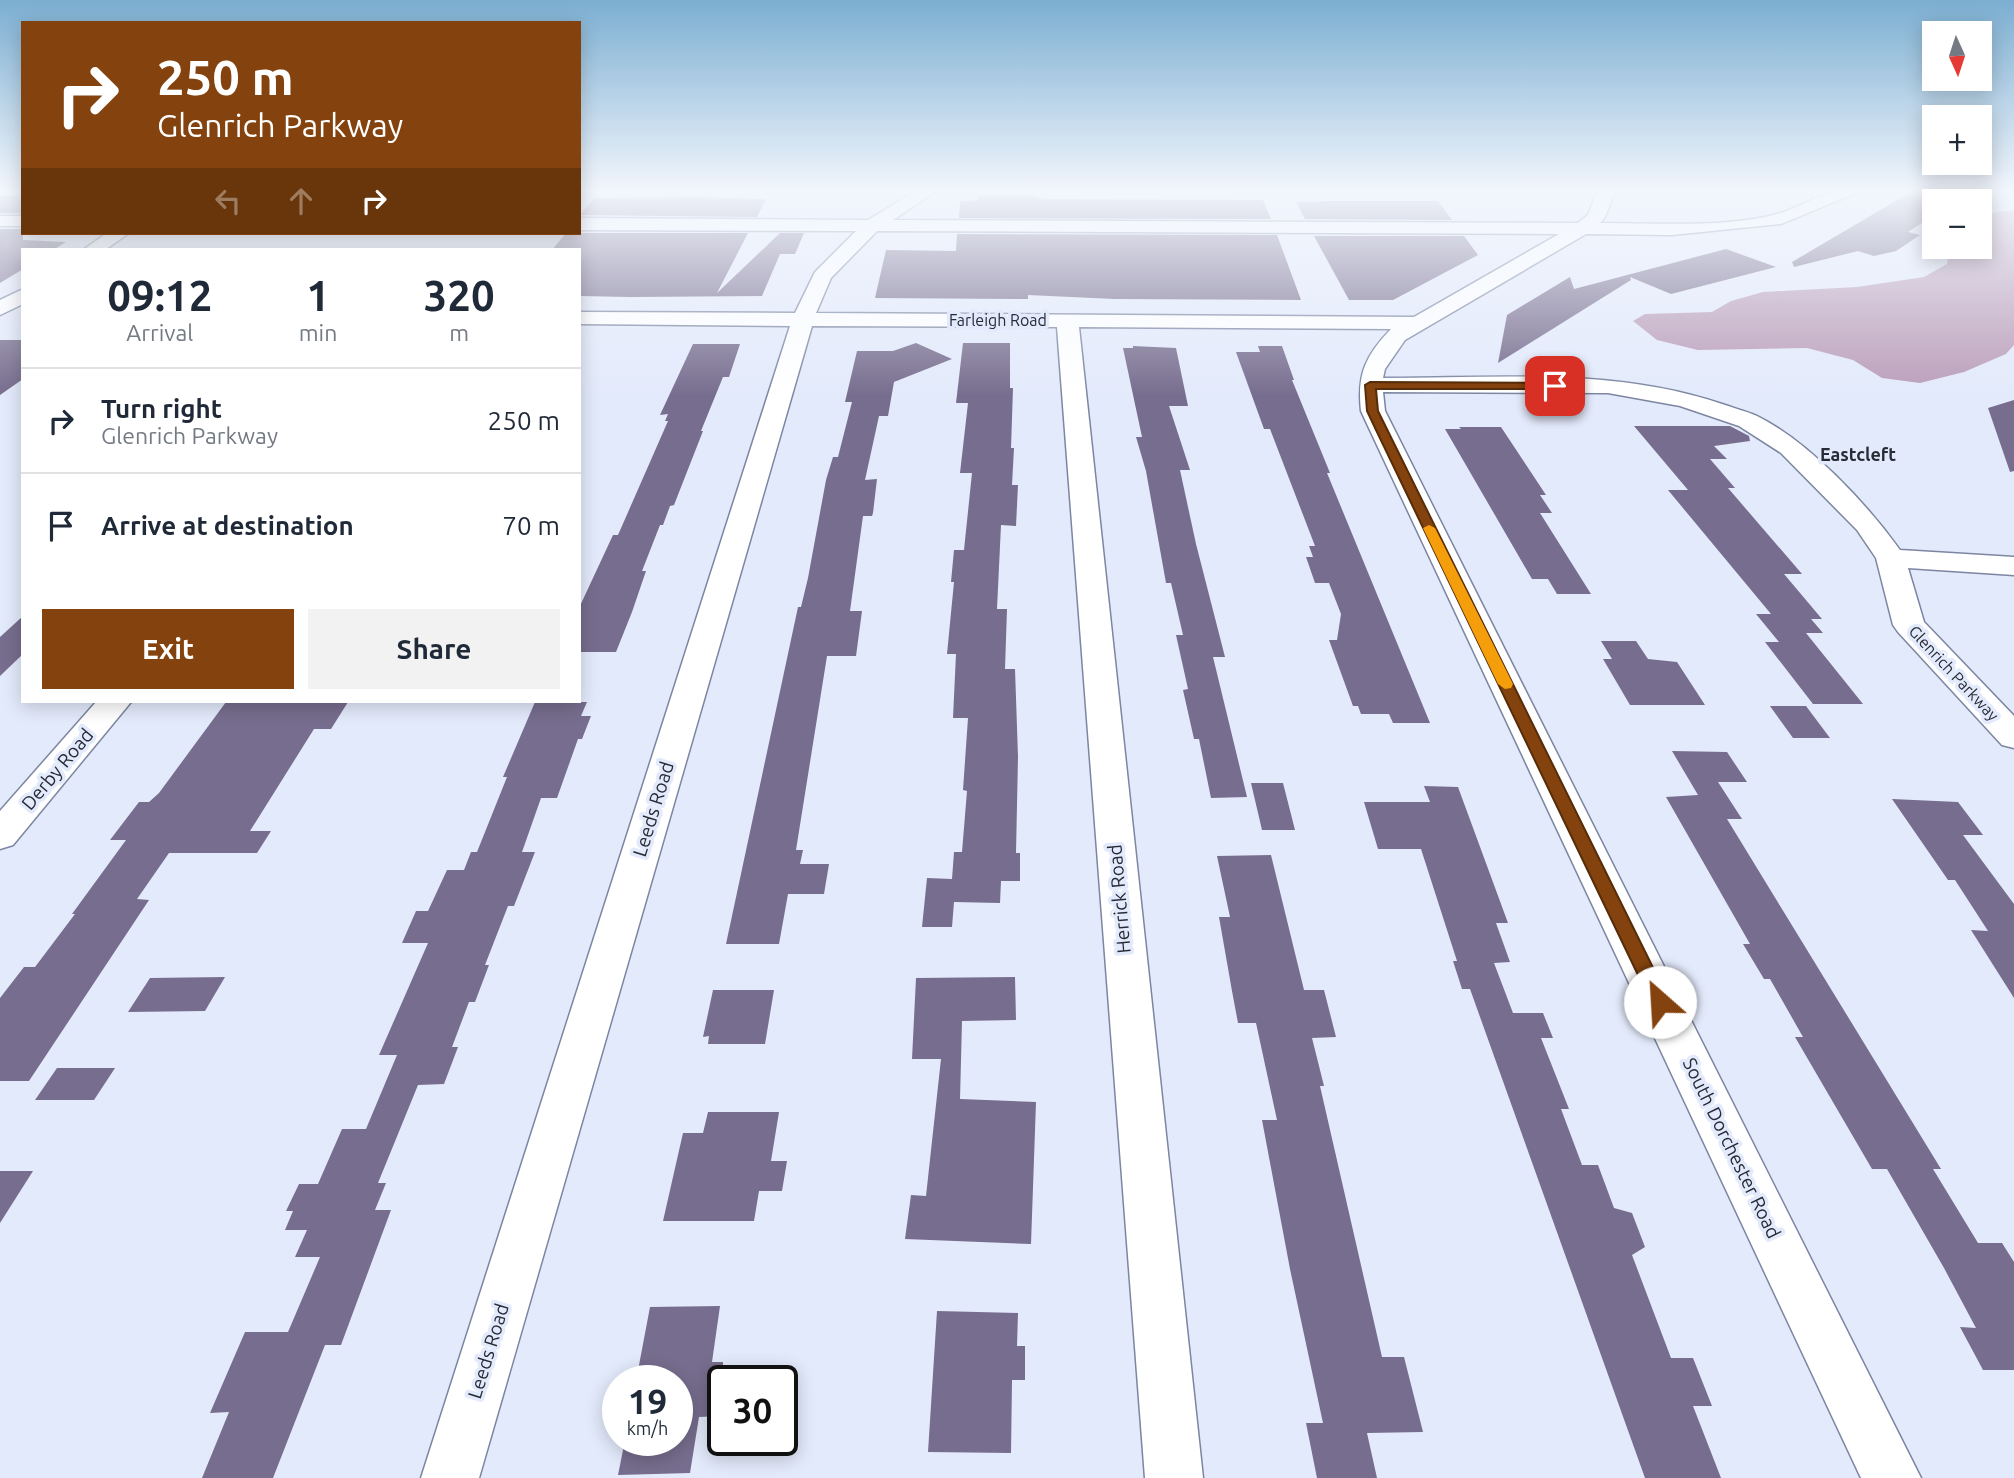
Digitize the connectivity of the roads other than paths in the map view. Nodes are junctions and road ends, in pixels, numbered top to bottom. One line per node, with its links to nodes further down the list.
1 (840, 258): 7 (street, Leeds Road)
2 (1531, 258): 9 (street)
3 (21, 296): 4 (street)
4 (0, 312): 5 (street)
5 (21, 314)
6 (581, 318): 7 (street, Farleigh Road)
7 (803, 319): 8 (street, Farleigh Road); 16 (street, Leeds Road)
8 (1067, 320): 9 (street, Farleigh Road); 17 (street, Herrick Road)
9 (1417, 323): 10 (street)
10 (1370, 385): 11 (street, Glenrich Parkway); 18 (street, South Dorchester Road)
11 (1891, 558): 12 (street); 14 (street, Glenrich Parkway)
12 (2014, 566)
13 (113, 703): 15 (street, Derby Road)
14 (2014, 737)
15 (0, 836)
16 (450, 1478)
17 (1174, 1478)
18 (1892, 1478)

